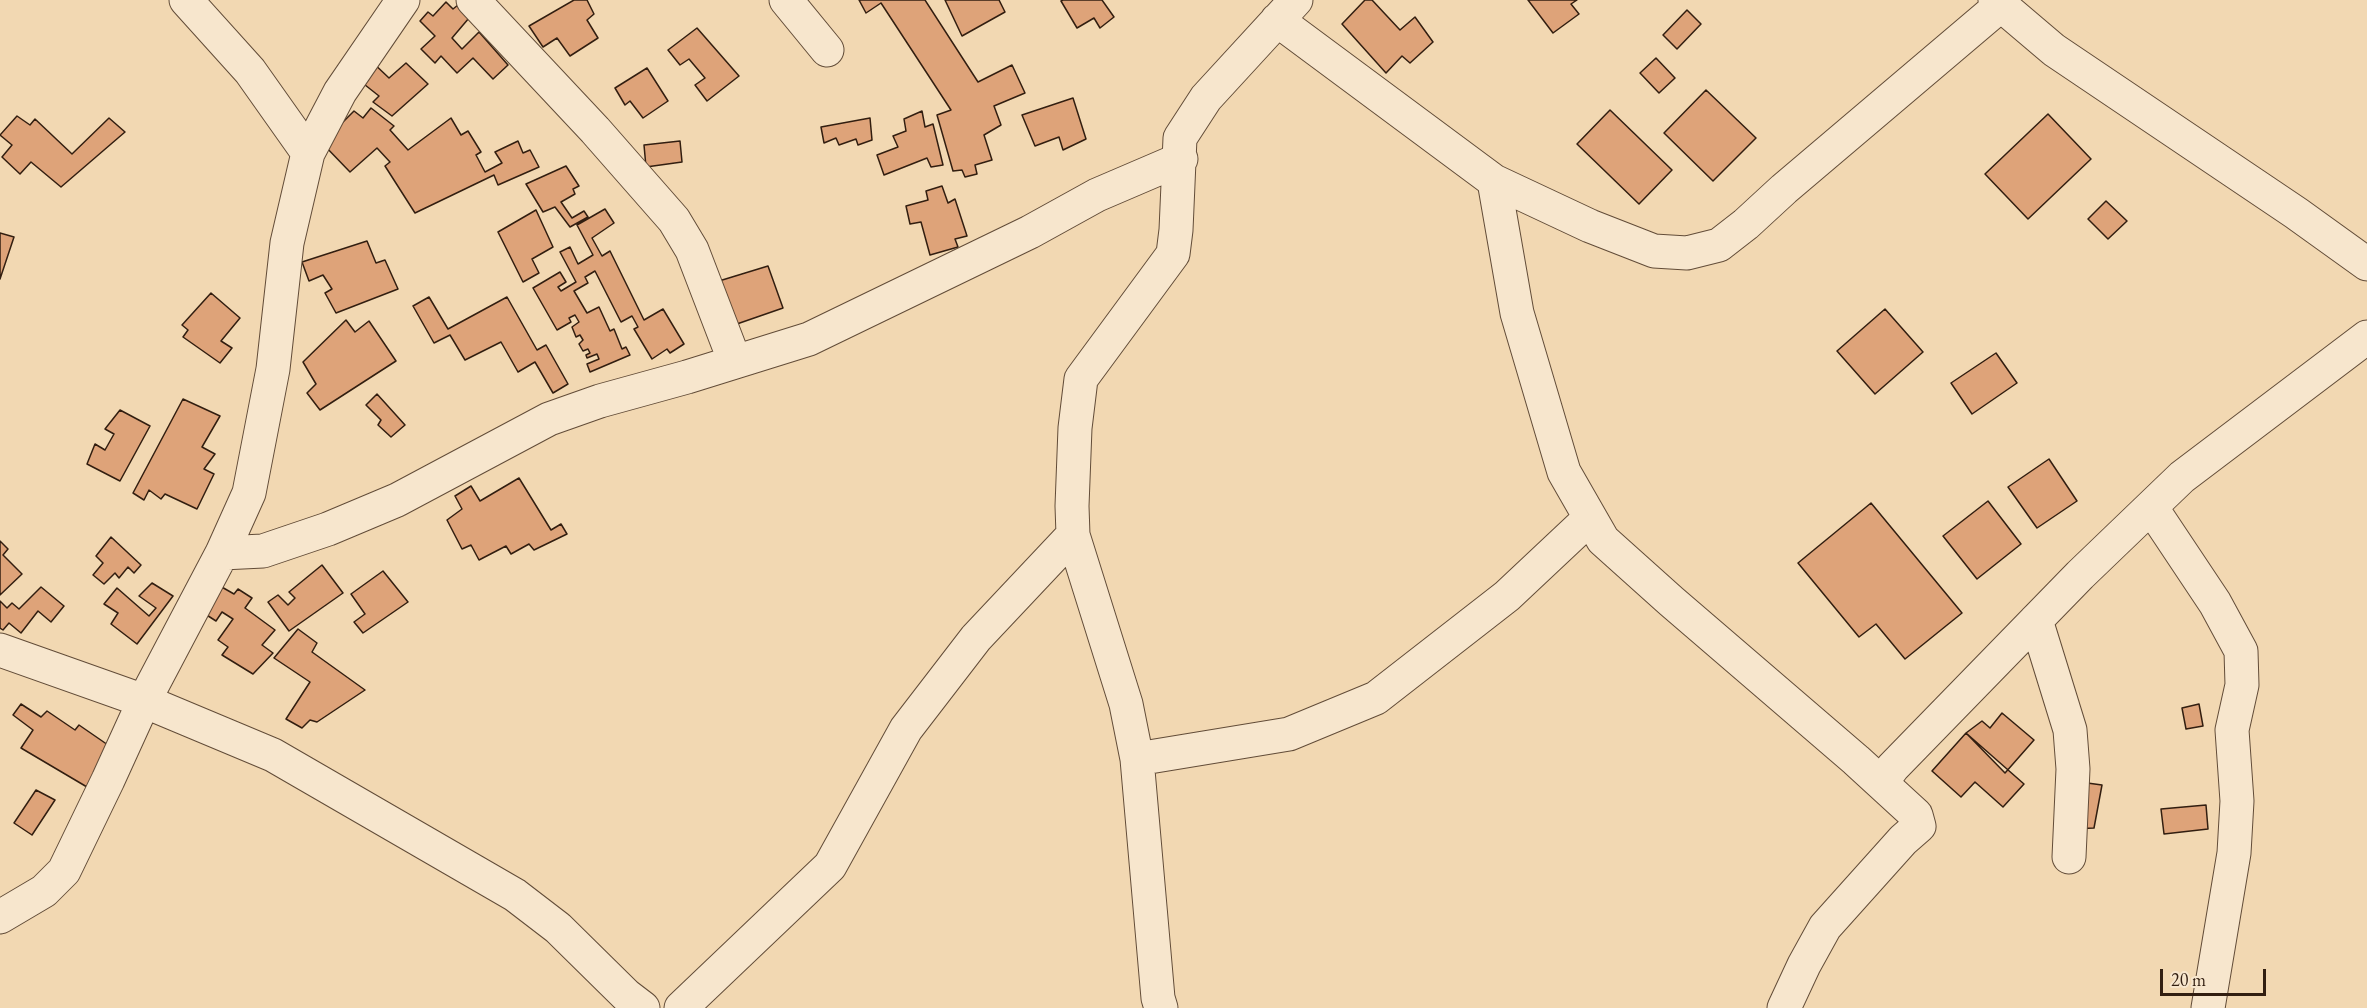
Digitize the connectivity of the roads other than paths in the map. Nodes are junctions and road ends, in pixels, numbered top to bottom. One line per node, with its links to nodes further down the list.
1 (186, 0): 8 (street)
2 (403, 0): 8 (street)
3 (473, 0): 13 (street)
4 (786, 0): 7 (street)
5 (1998, 3): 10 (street); 11 (street)
6 (1286, 10): 9 (street); 10 (street)
7 (827, 50)
8 (308, 153): 17 (street)
9 (1181, 159): 13 (street); 16 (street)
10 (1494, 181): 15 (street)
11 (2367, 264)
12 (2367, 338): 14 (street)
13 (735, 362): 17 (street)
14 (2151, 507): 18 (street); 29 (street)
15 (1590, 518): 21 (street); 22 (street)
16 (1073, 535): 21 (street); 26 (street)
17 (222, 553): 20 (street)
18 (2036, 620): 22 (street); 23 (street)
19 (0, 650): 20 (street)
20 (144, 701): 24 (street); 25 (street)
21 (1137, 759): 27 (street)
22 (1881, 783): 28 (street)
23 (2069, 857)
24 (0, 917)
25 (643, 1008)
26 (681, 1008)
27 (1161, 1008)
28 (1784, 1008)
29 (2208, 1008)

